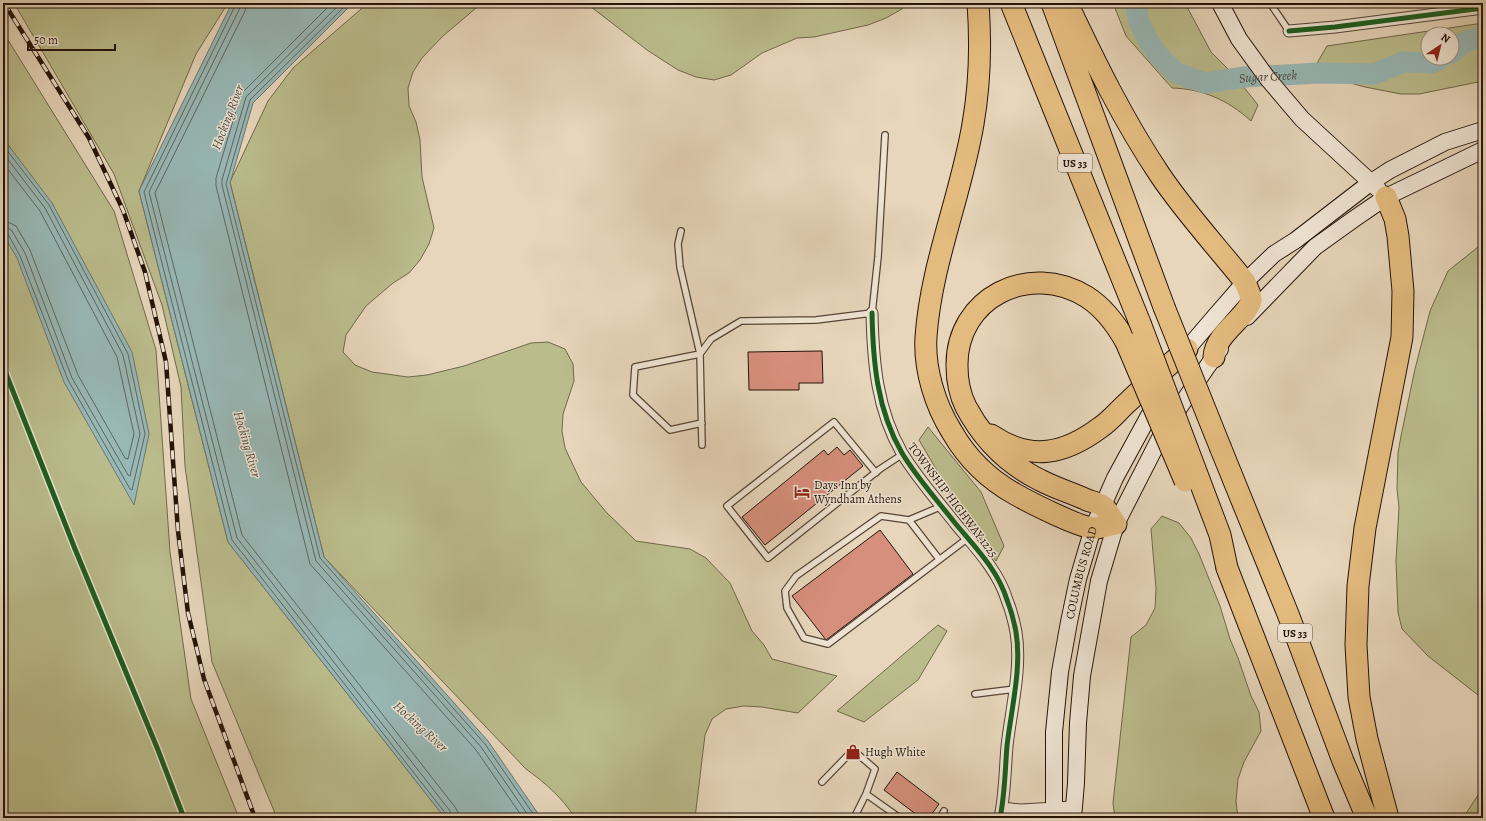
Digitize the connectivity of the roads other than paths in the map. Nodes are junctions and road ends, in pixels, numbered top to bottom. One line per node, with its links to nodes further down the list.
1 (978, 3): 29 (highway)
2 (1011, 3): 32 (highway, US 33, bridge)
3 (1052, 3): 45 (highway, US 33, bridge)
4 (1067, 3): 15 (highway)
5 (1220, 3): 12 (main road)
6 (1270, 3): 8 (lane)
7 (1483, 8): 8 (street)
8 (1289, 31)
9 (1483, 130): 12 (main road, COLUMBUS ROAD)
10 (885, 135): 16 (lane)
11 (1483, 150): 13 (main road, COLUMBUS ROAD)
12 (1370, 183): 13 (main road); 15 (main road, COLUMBUS ROAD)
13 (1386, 197): 19 (main road, COLUMBUS ROAD); 46 (highway)
14 (681, 231): 18 (lane)
15 (1245, 282): 17 (main road, COLUMBUS ROAD); 19 (highway)
16 (872, 313): 18 (lane); 23 (street, TOWNSHIP HIGHWAY 1225)
17 (1187, 349): 20 (highway); 26 (main road, COLUMBUS ROAD)
18 (700, 354): 21 (lane); 21 (lane)
19 (1214, 357): 28 (main road, COLUMBUS ROAD)
20 (974, 420): 26 (highway); 32 (highway, bridge)
21 (702, 423): 22 (lane)
22 (702, 445)
23 (903, 454): 24 (lane); 25 (street, TOWNSHIP HIGHWAY 1225)
24 (876, 473): 24 (lane)
25 (942, 506): 27 (lane); 30 (street, TOWNSHIP HIGHWAY 1225)
26 (1103, 506): 28 (highway); 29 (main road, COLUMBUS ROAD)
27 (909, 520): 31 (lane); 31 (lane)
28 (1116, 524): 29 (highway); 38 (main road, COLUMBUS ROAD)
29 (1093, 528): 40 (main road, COLUMBUS ROAD)
30 (968, 538): 31 (lane); 33 (street, TOWNSHIP HIGHWAY 1225)
31 (939, 560)
32 (1227, 568): 44 (highway, US 33)
33 (1015, 688): 34 (lane); 39 (street, TOWNSHIP HIGHWAY 1225)
34 (975, 694)
35 (822, 782): 36 (lane)
36 (866, 794): 41 (lane); 42 (lane)
37 (944, 811): 43 (lane)
38 (1073, 812): 40 (street)
39 (1001, 813): 40 (street)
40 (1055, 813)
41 (854, 818)
42 (900, 818)
43 (940, 818)
44 (1324, 818)
45 (1367, 818)
46 (1388, 818)

